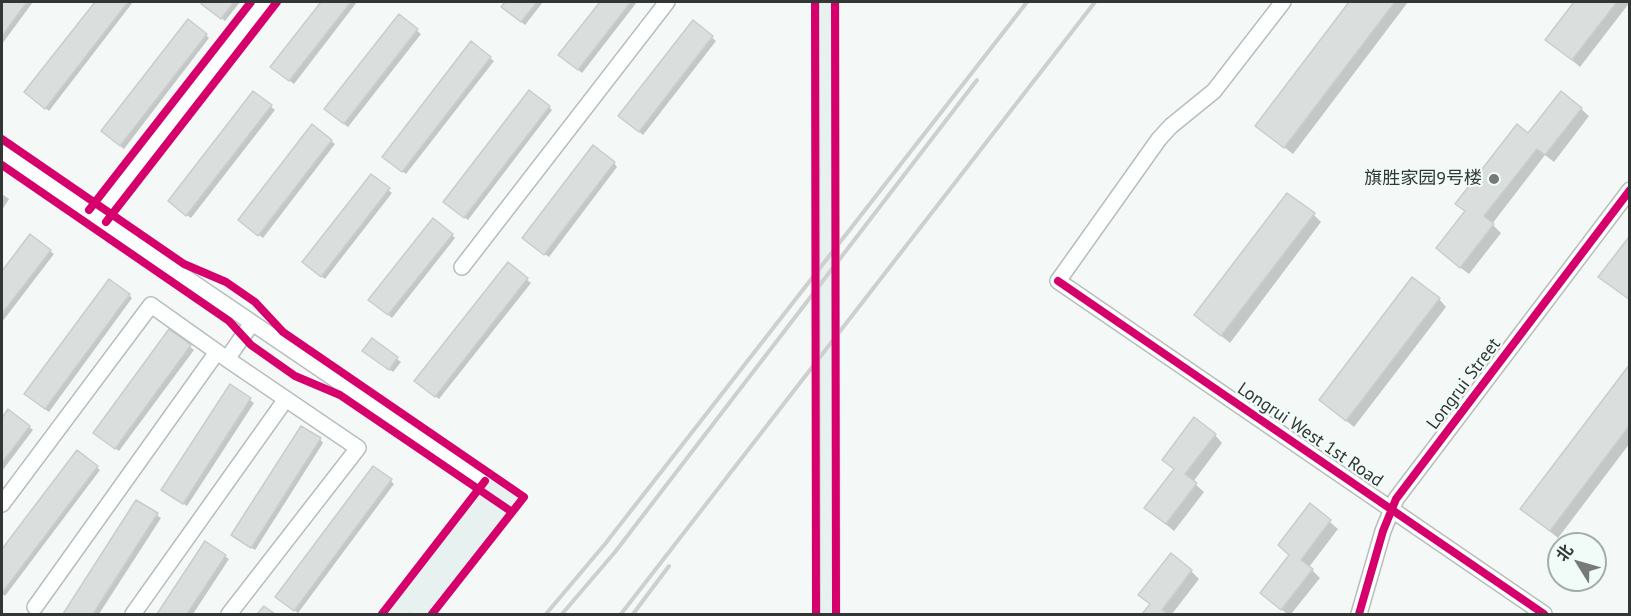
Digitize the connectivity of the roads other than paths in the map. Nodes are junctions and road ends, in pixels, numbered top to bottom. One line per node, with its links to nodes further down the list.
1 (263, 2): 8 (street)
2 (667, 2): 9 (street)
3 (821, 2): 21 (main road)
4 (829, 2): 22 (main road)
5 (1283, 2): 15 (street, Longrui West 1st Road)
6 (2, 153): 8 (street)
7 (1629, 190): 15 (street, Longrui Street)
8 (96, 217): 10 (street)
9 (462, 267)
10 (252, 323): 11 (street); 13 (street)
11 (222, 356): 12 (street); 14 (street); 16 (street)
12 (286, 399): 17 (street); 18 (street)
13 (502, 493): 19 (main road); 20 (main road)
14 (2, 504)
15 (1391, 509): 23 (street, Longrui Street); 24 (street, Longrui West 1st Road)
16 (35, 607)
17 (133, 615)
18 (229, 615)
19 (397, 615)
20 (419, 615)
21 (821, 615)
22 (830, 615)
23 (1359, 615)
24 (1544, 615)

